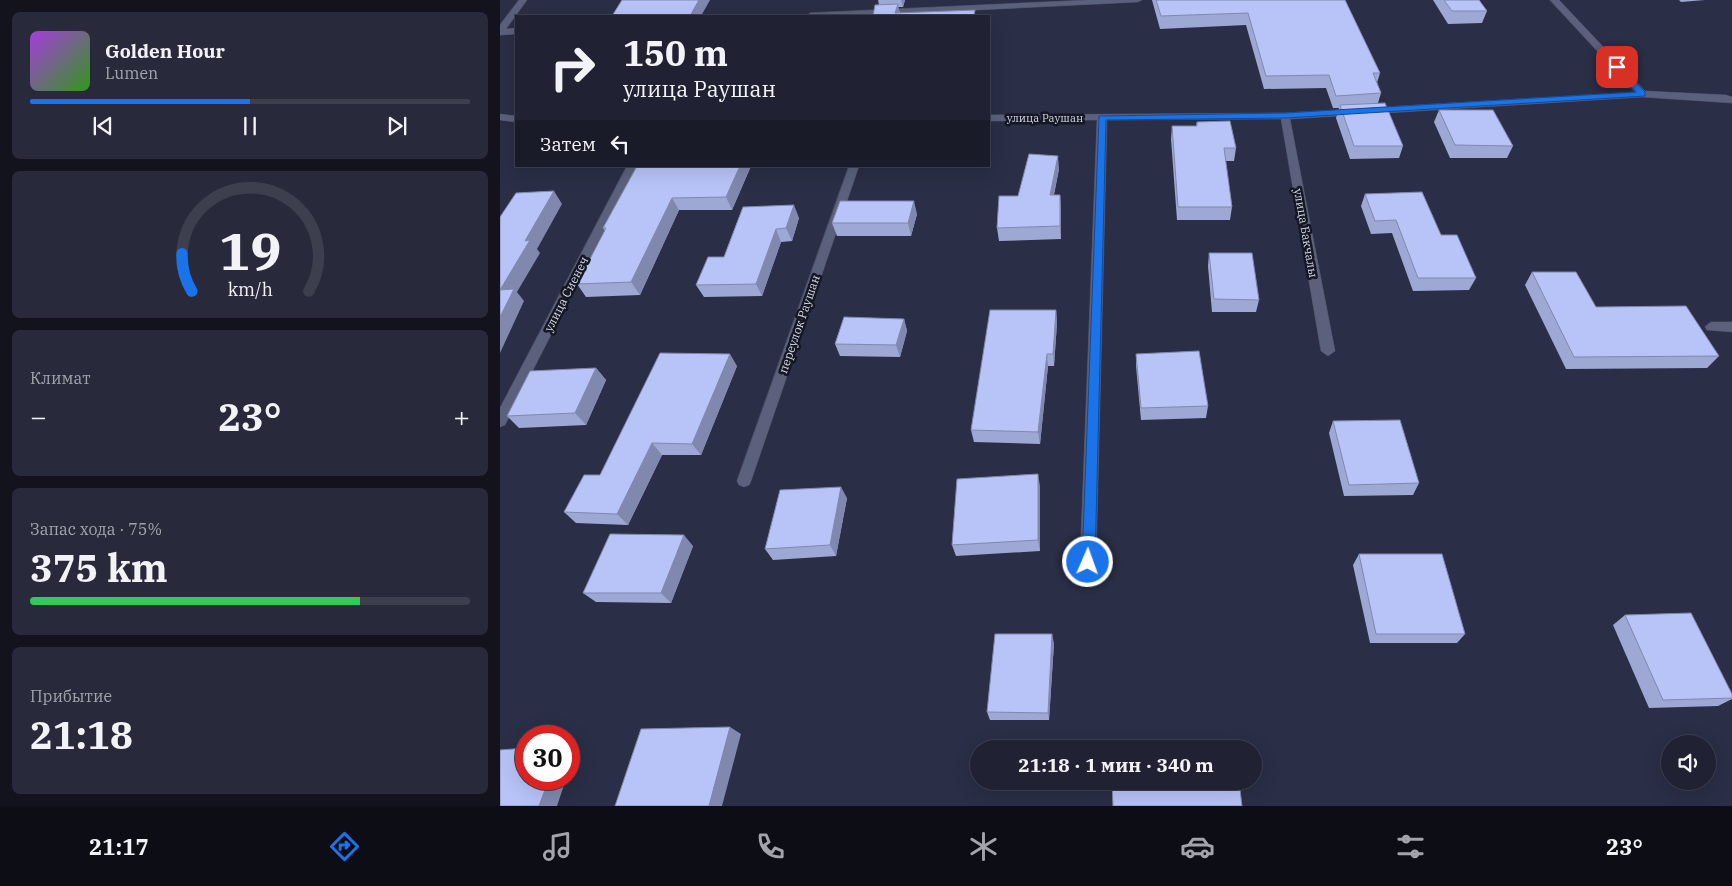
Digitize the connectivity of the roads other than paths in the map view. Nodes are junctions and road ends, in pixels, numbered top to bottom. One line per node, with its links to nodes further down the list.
1 (523, 0): 6 (street)
2 (1138, 0): 4 (street)
3 (1554, 0): 7 (street)
4 (830, 15)
5 (515, 31): 6 (street)
6 (500, 32)
7 (1642, 94): 8 (street, улица Раушан); 9 (street, улица Раушан)
8 (1732, 100)
9 (1285, 116): 12 (street, улица Раушан); 18 (street, улица Бакчалы)
10 (500, 117): 13 (street)
11 (990, 118): 12 (street, улица Раушан)
12 (1102, 118): 21 (street, улица Раушан)
13 (515, 119)
14 (631, 167): 19 (street, улица Сиенеч)
15 (854, 167): 20 (street, переулок Раушан)
16 (1711, 327): 17 (street)
17 (1732, 327)
18 (1328, 351)
19 (500, 421)
20 (744, 481)
21 (1088, 562)

